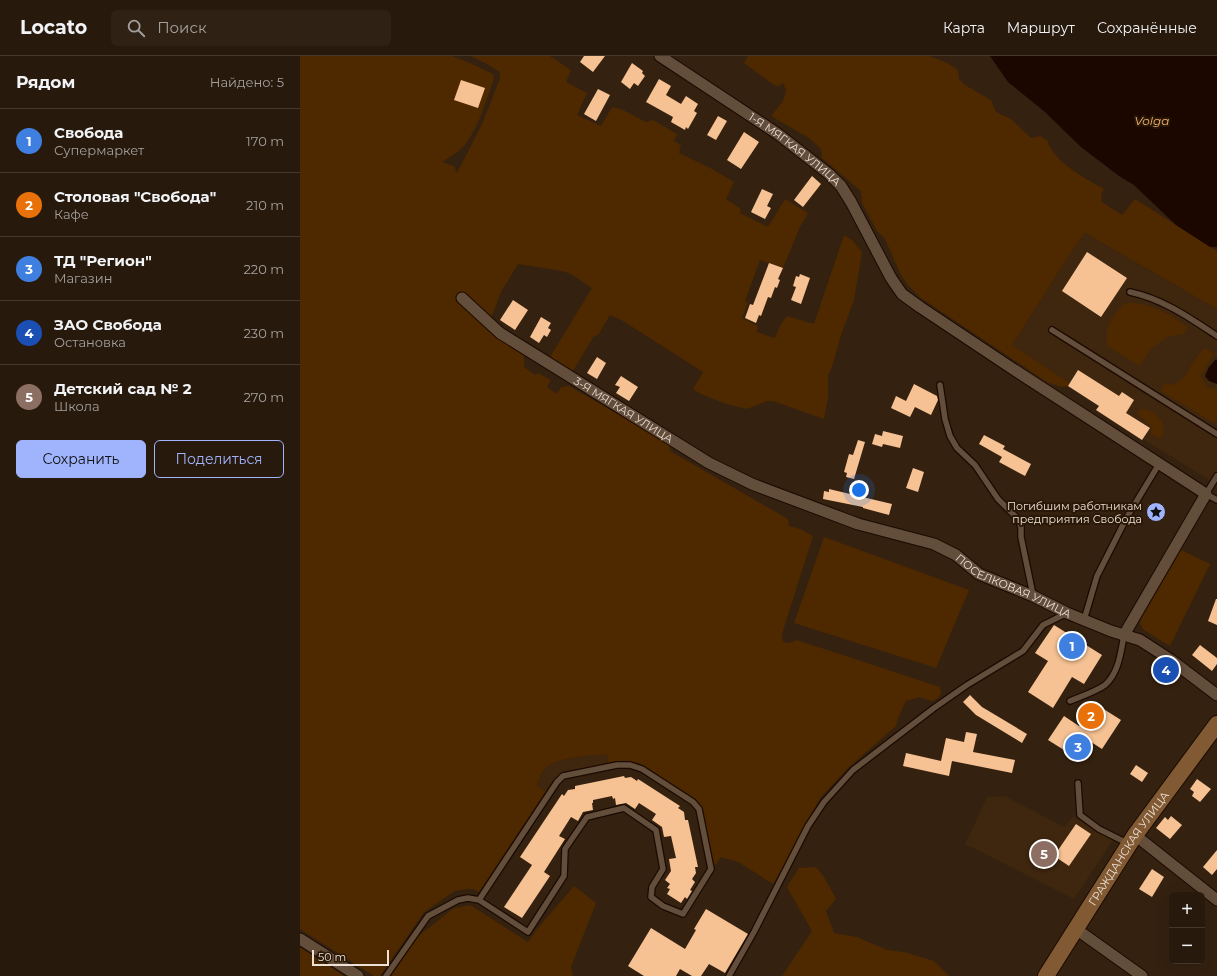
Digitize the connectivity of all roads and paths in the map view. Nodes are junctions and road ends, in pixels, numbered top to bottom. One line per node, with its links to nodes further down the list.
1 (660, 56): 8 (street, 1-Я МЯГКАЯ УЛИЦА)
2 (1130, 292): 5 (lane)
3 (462, 298): 12 (street, 3-Я МЯГКАЯ УЛИЦА)
4 (1052, 330): 7 (lane)
5 (1217, 336)
6 (940, 385): 13 (lane)
7 (1217, 434)
8 (1159, 464): 10 (street); 15 (lane)
9 (1217, 476): 10 (lane)
10 (1206, 494): 11 (lane); 16 (street)
11 (1217, 500)
12 (798, 501): 13 (street, ПОСЕЛКОВАЯ УЛИЦА)
13 (1033, 596): 14 (street, ПОСЕЛКОВАЯ УЛИЦА)
14 (1067, 613): 15 (street, ПОСЕЛКОВАЯ УЛИЦА); 28 (lane)
15 (1084, 620): 16 (street, ПОСЕЛКОВАЯ УЛИЦА)
16 (1124, 635): 17 (street, ПОСЕЛКОВАЯ УЛИЦА); 18 (lane)
17 (1217, 695)
18 (1070, 701)
19 (1217, 724): 21 (street, ГРАЖДАНСКАЯ УЛИЦА)
20 (1078, 783): 21 (lane)
21 (1132, 840): 23 (street); 24 (street, ГРАЖДАНСКАЯ УЛИЦА)
22 (479, 900): 22 (lane); 27 (lane)
23 (1217, 900)
24 (1076, 929): 29 (street, ГРАЖДАНСКАЯ УЛИЦА); 30 (street)
25 (300, 939): 26 (street)
26 (358, 976)
27 (386, 976)
28 (729, 976)
29 (1046, 976)
30 (1142, 976)

